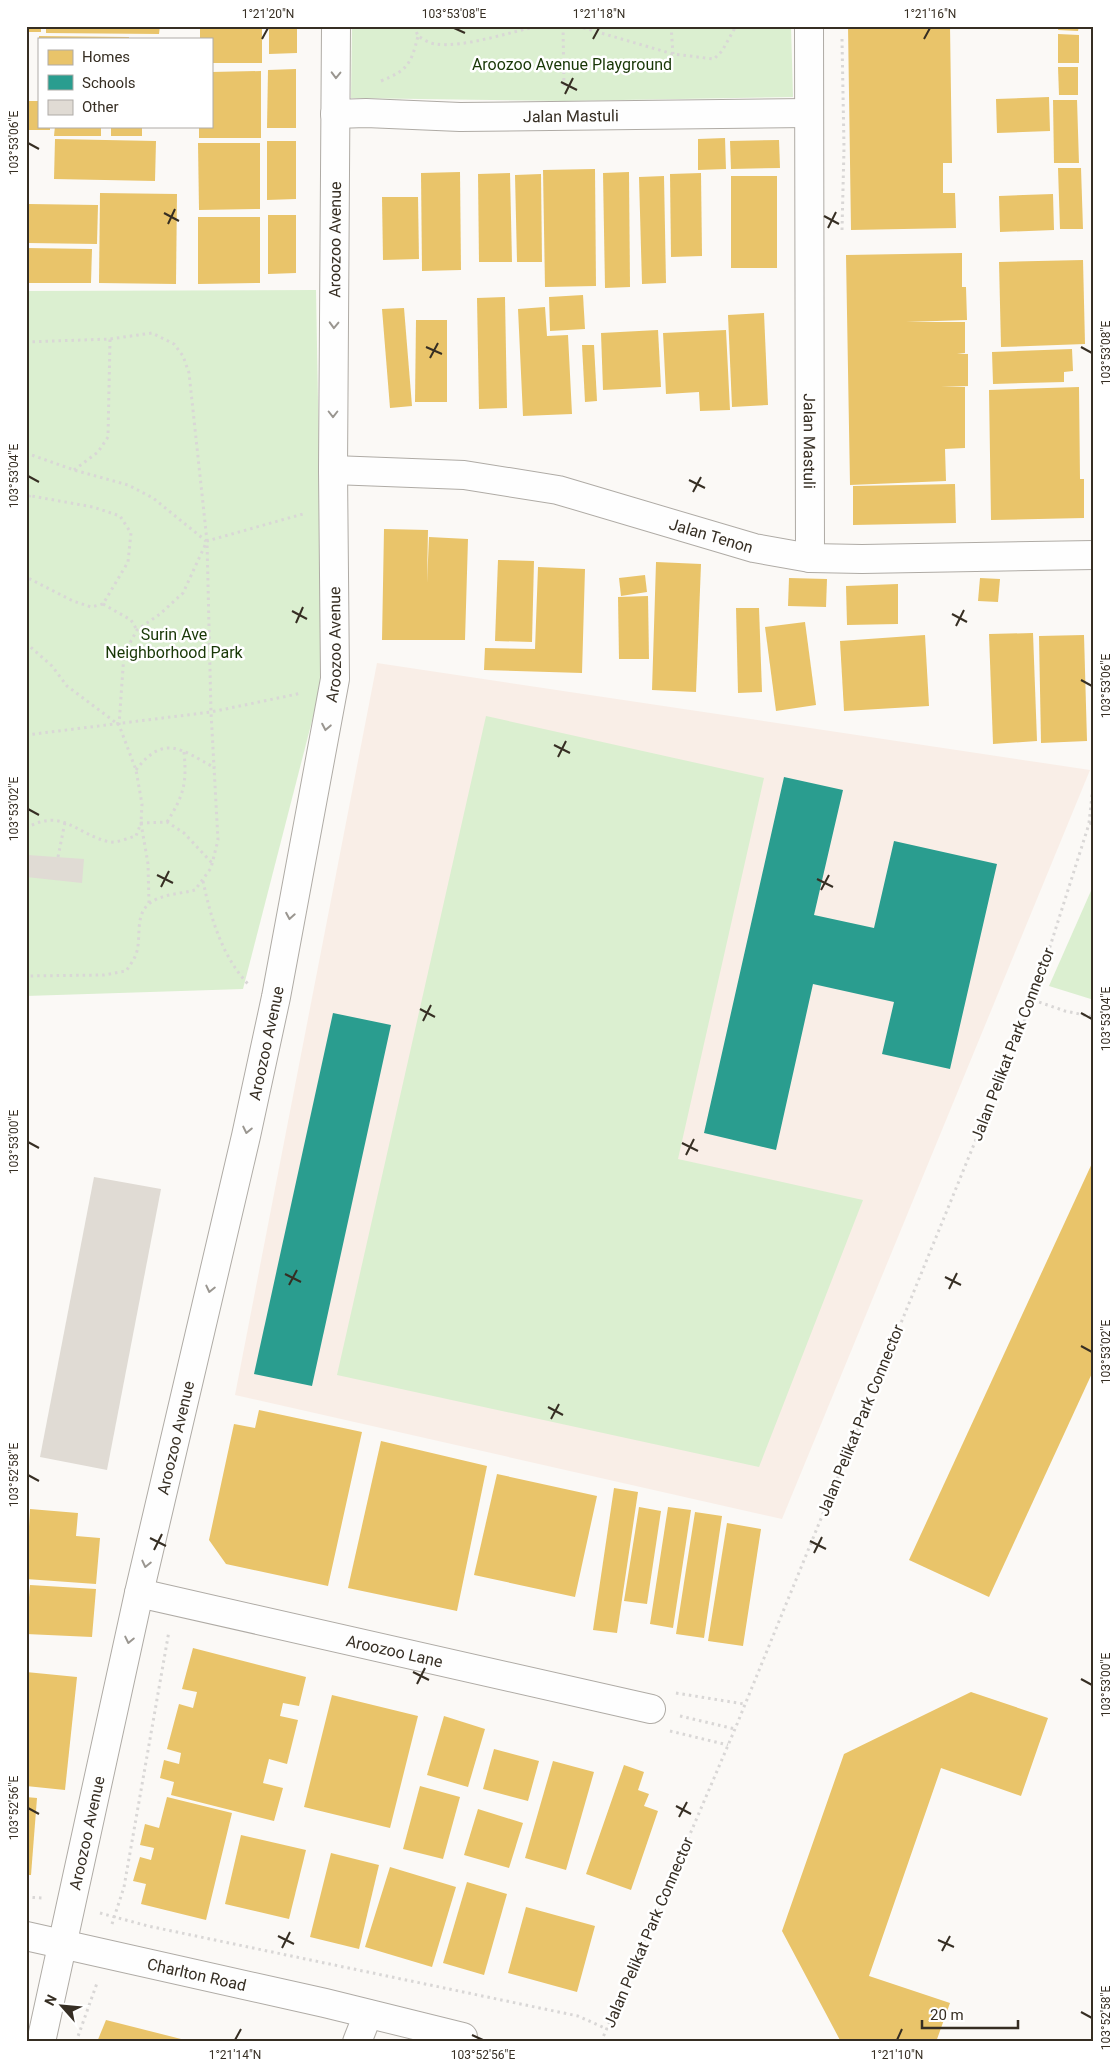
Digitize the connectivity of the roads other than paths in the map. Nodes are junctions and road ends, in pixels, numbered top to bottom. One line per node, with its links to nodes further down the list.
1 (336, 26): 4 (street, Aroozoo Avenue, one-way to 4)
2 (809, 26): 3 (street, Jalan Mastuli)
3 (808, 113): 4 (street, Jalan Mastuli); 7 (street, Jalan Mastuli)
4 (335, 114): 5 (street, Aroozoo Avenue, one-way to 5)
5 (333, 470): 7 (street, Jalan Tenon); 8 (street, Aroozoo Avenue, one-way to 8)
6 (1094, 555): 7 (street, Jalan Tenon)
7 (810, 558)
8 (139, 1593): 9 (street, Aroozoo Lane); 11 (street, Aroozoo Avenue, one-way to 11)
9 (651, 1709)
10 (26, 1936): 11 (street, Charlton Road)
11 (63, 1942): 12 (street, Charlton Road); 14 (street, Aroozoo Avenue)
12 (368, 2014): 13 (street, Charlton Road); 15 (street)
13 (463, 2037)
14 (41, 2042)
15 (357, 2042)

